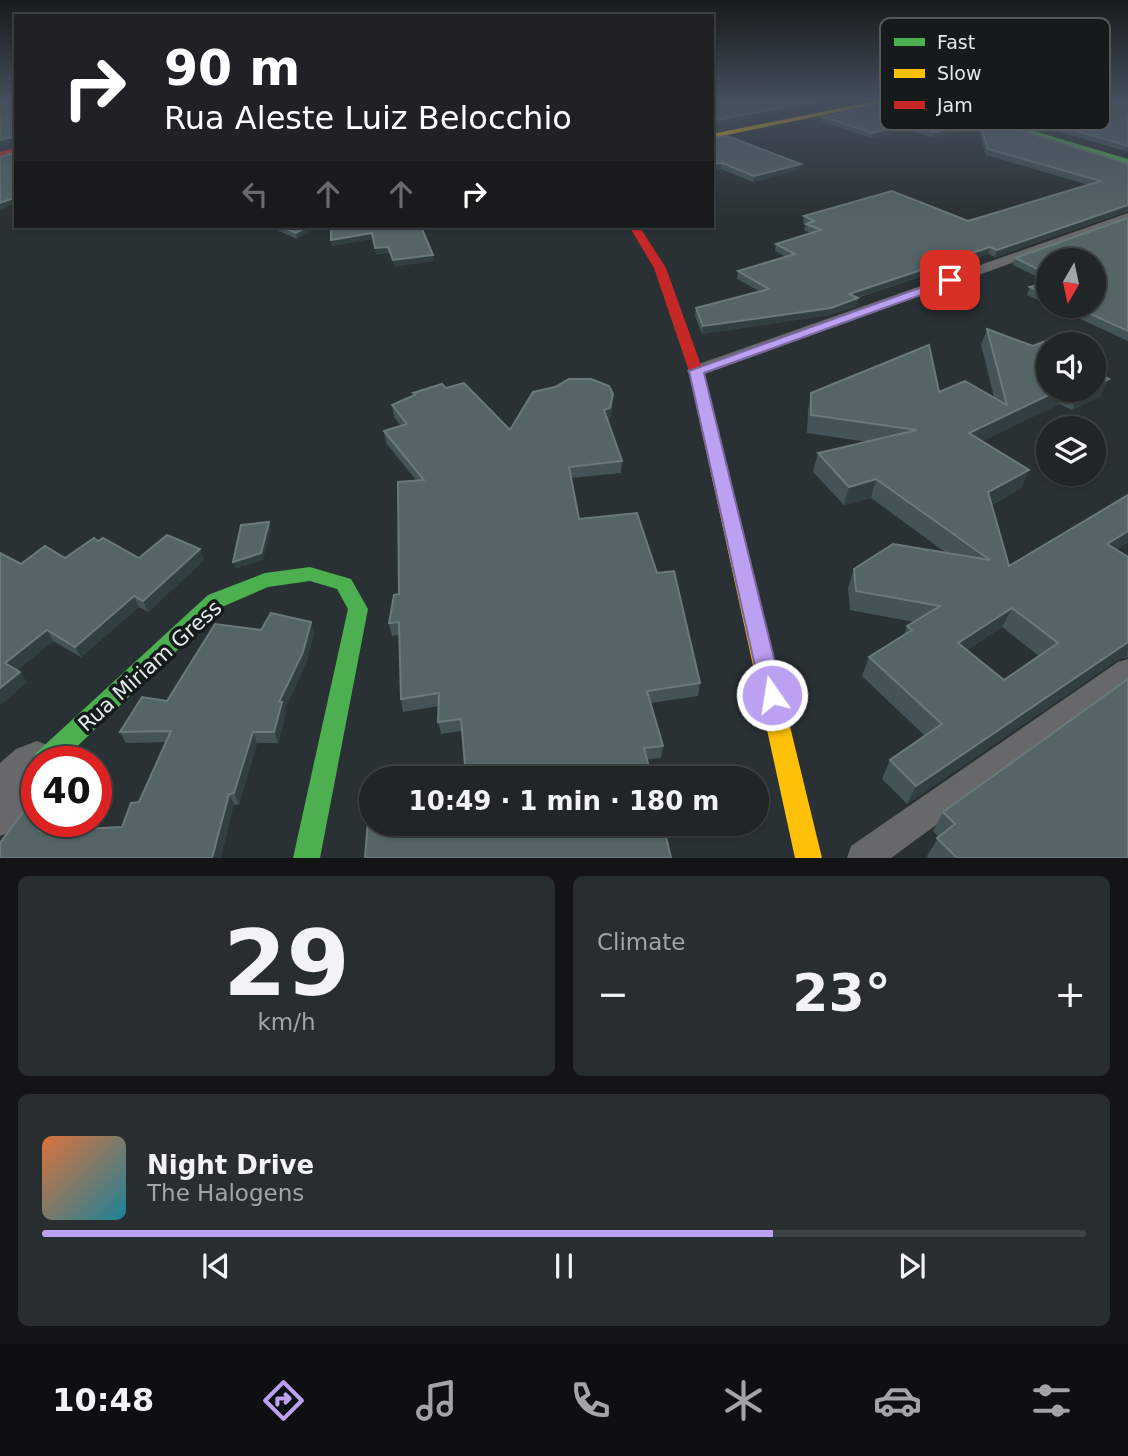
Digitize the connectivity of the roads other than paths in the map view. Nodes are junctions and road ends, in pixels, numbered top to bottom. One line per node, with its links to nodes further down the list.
1 (1051, 139): 2 (street)
2 (1128, 162)
3 (1128, 217): 5 (lane)
4 (635, 228): 5 (street)
5 (696, 371): 9 (street)
6 (1116, 679): 10 (lane)
7 (19, 782): 8 (street, Rua Miriam Gress)
8 (306, 858)
9 (809, 858)
10 (863, 858)

